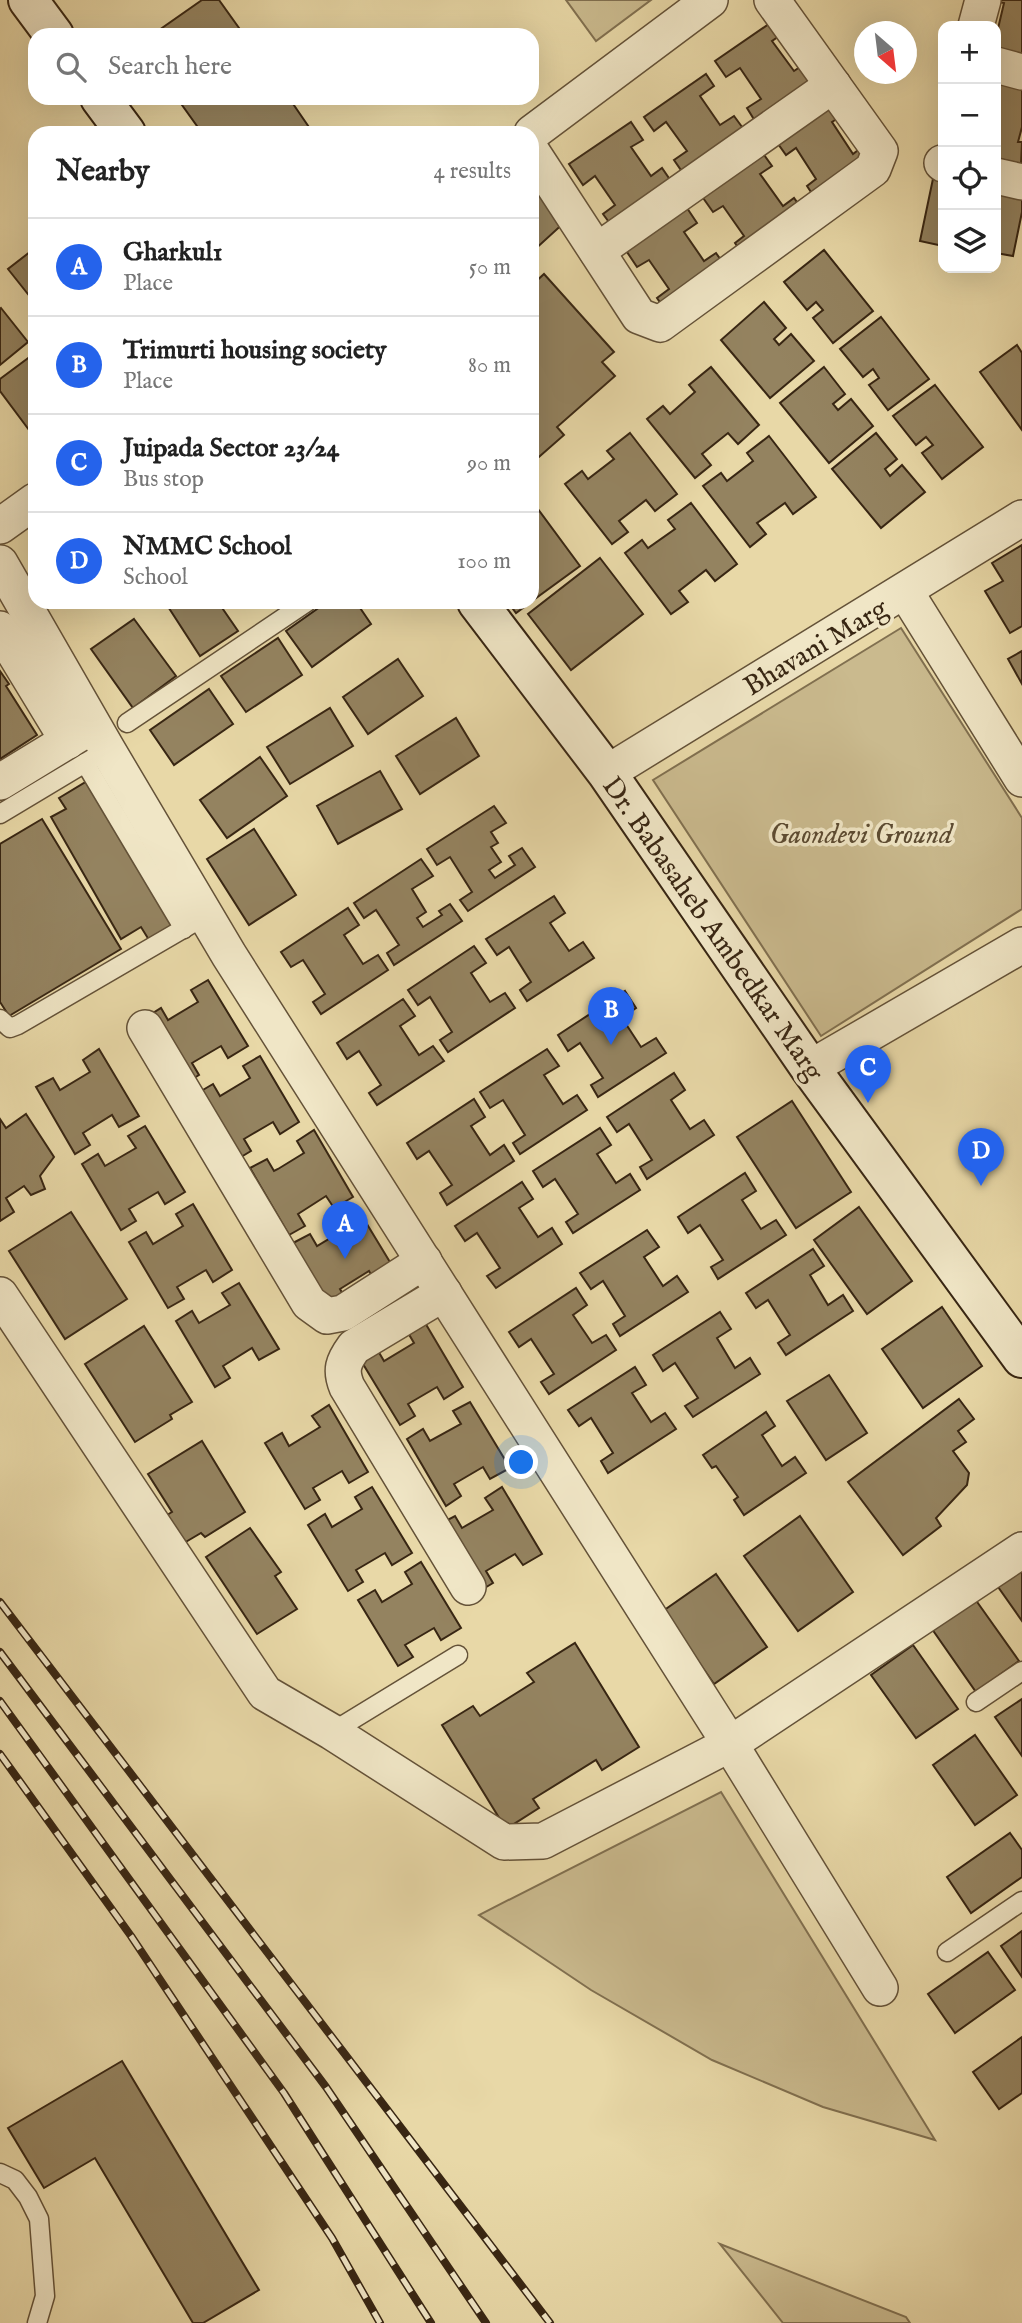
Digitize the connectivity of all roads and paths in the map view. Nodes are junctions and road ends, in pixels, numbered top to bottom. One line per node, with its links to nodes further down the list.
1 (28, 0): 6 (main road)
2 (710, 0): 12 (street)
3 (772, 0): 9 (street)
4 (984, 0): 5 (street)
5 (978, 21)
6 (49, 28)
7 (1001, 66): 8 (street)
8 (1022, 72)
9 (833, 85): 16 (street); 16 (street)
10 (105, 105): 11 (main road)
11 (121, 126)
12 (539, 128)
13 (539, 163): 16 (street)
14 (1001, 177): 15 (street)
15 (1022, 182)
16 (597, 251)
17 (28, 506): 19 (street)
18 (1022, 518): 21 (street, Bhavani Marg)
19 (0, 526)
20 (0, 563): 25 (street)
21 (905, 591): 26 (street, Bhavani Marg); 27 (street)
22 (296, 609): 25 (lane)
23 (482, 609): 26 (main road, Dr. Babasaheb Ambedkar Marg)
24 (0, 629): 25 (street)
25 (96, 740): 28 (street); 29 (lane); 30 (street)
26 (607, 773): 34 (main road, Dr. Babasaheb Ambedkar Marg)
27 (1020, 773)
28 (0, 782)
29 (0, 814)
30 (196, 922): 32 (lane); 35 (street)
31 (1022, 945): 34 (street)
32 (0, 1019)
33 (145, 1028): 35 (street)
34 (810, 1068): 38 (main road, Dr. Babasaheb Ambedkar Marg)
35 (424, 1261): 36 (street)
36 (444, 1293): 40 (street); 45 (street)
37 (0, 1295): 44 (street)
38 (1022, 1359)
39 (1022, 1550): 45 (street)
40 (468, 1587)
41 (458, 1654): 44 (lane)
42 (1022, 1671): 43 (lane)
43 (976, 1702)
44 (332, 1732): 45 (street)
45 (730, 1744): 48 (street)
46 (1022, 1901): 47 (lane)
47 (947, 1952)
48 (880, 1988)
49 (0, 2174): 50 (lane)
50 (37, 2323)

